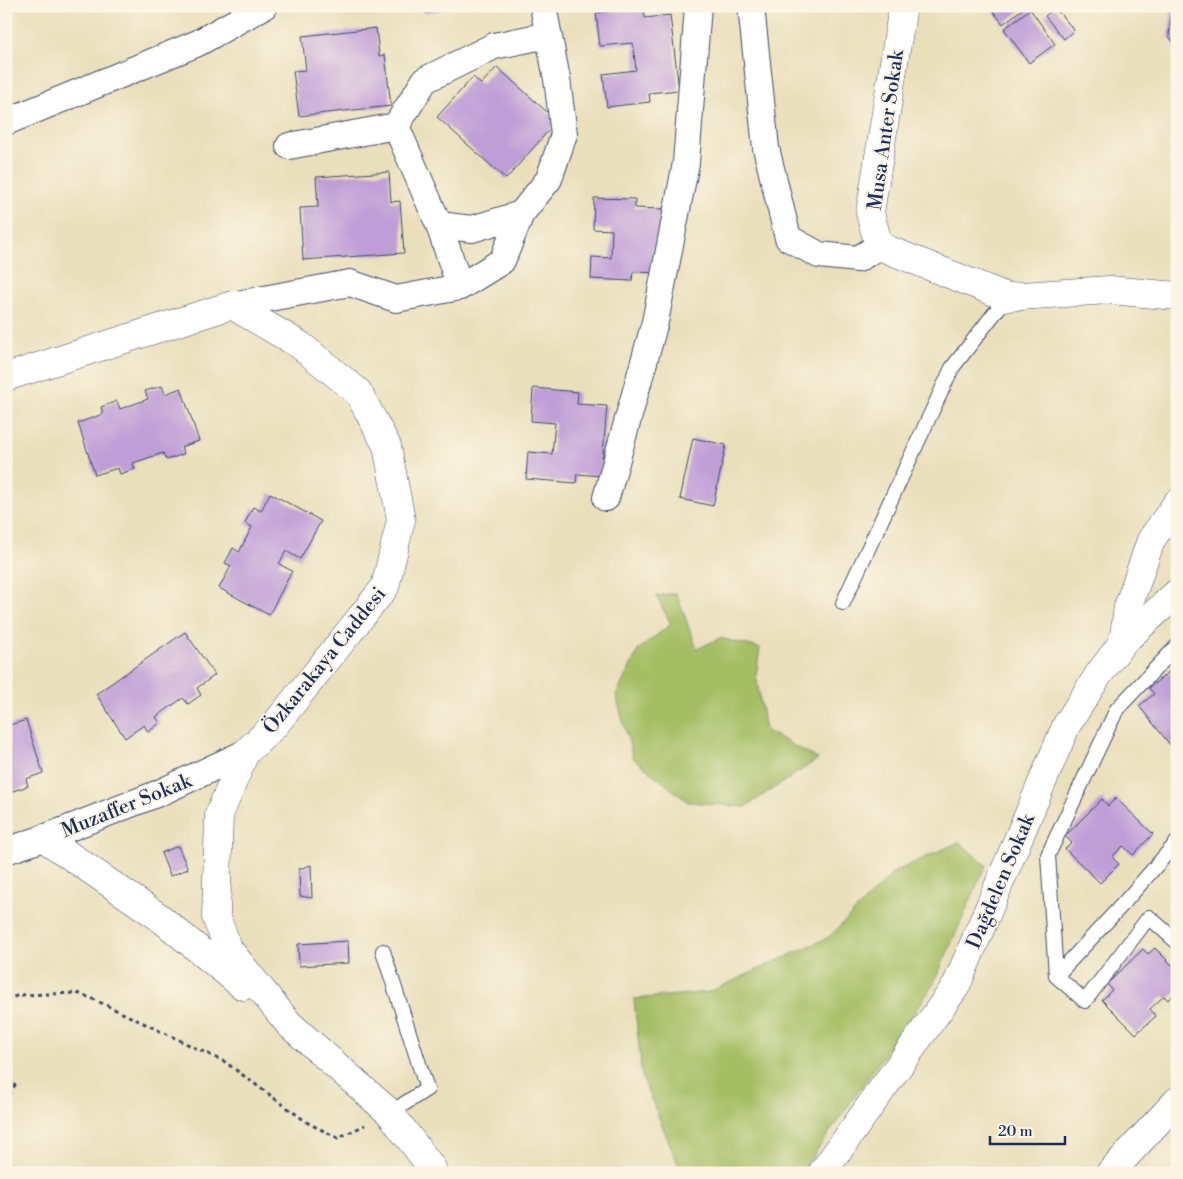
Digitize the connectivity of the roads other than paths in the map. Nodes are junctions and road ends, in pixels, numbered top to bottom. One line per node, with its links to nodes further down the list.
1 (264, 6): 7 (street)
2 (543, 6): 6 (street)
3 (698, 6): 18 (street)
4 (751, 6): 12 (street)
5 (904, 6): 12 (street, Musa Anter Sokak)
6 (548, 35): 8 (street); 10 (street)
7 (6, 122)
8 (396, 126): 9 (street); 11 (street)
9 (289, 146)
10 (521, 214): 11 (street); 13 (street)
11 (439, 224): 13 (street)
12 (879, 246): 15 (street)
13 (460, 287): 16 (street)
14 (1177, 296): 15 (street)
15 (1007, 297): 21 (lane)
16 (232, 305): 17 (street); 24 (street, Özkarakaya Caddesi)
17 (6, 377)
18 (606, 498)
19 (1177, 503): 22 (street)
20 (1177, 593): 22 (street, Dağdelen Sokak)
21 (843, 603)
22 (1123, 642): 36 (street, Dağdelen Sokak)
23 (1177, 646): 30 (lane)
24 (245, 753): 25 (street, Muzaffer Sokak); 31 (street, Özkarakaya Caddesi)
25 (44, 838): 27 (street, Muzaffer Sokak); 31 (street)
26 (1177, 842): 30 (lane)
27 (6, 851)
28 (1177, 942): 30 (lane)
29 (383, 951): 33 (lane)
30 (1056, 976)
31 (289, 1024): 33 (street, Özkarakaya Caddesi)
32 (1177, 1101): 34 (street)
33 (390, 1113): 35 (street, Özkarakaya Caddesi)
34 (1112, 1170)
35 (433, 1173)
36 (822, 1173)

